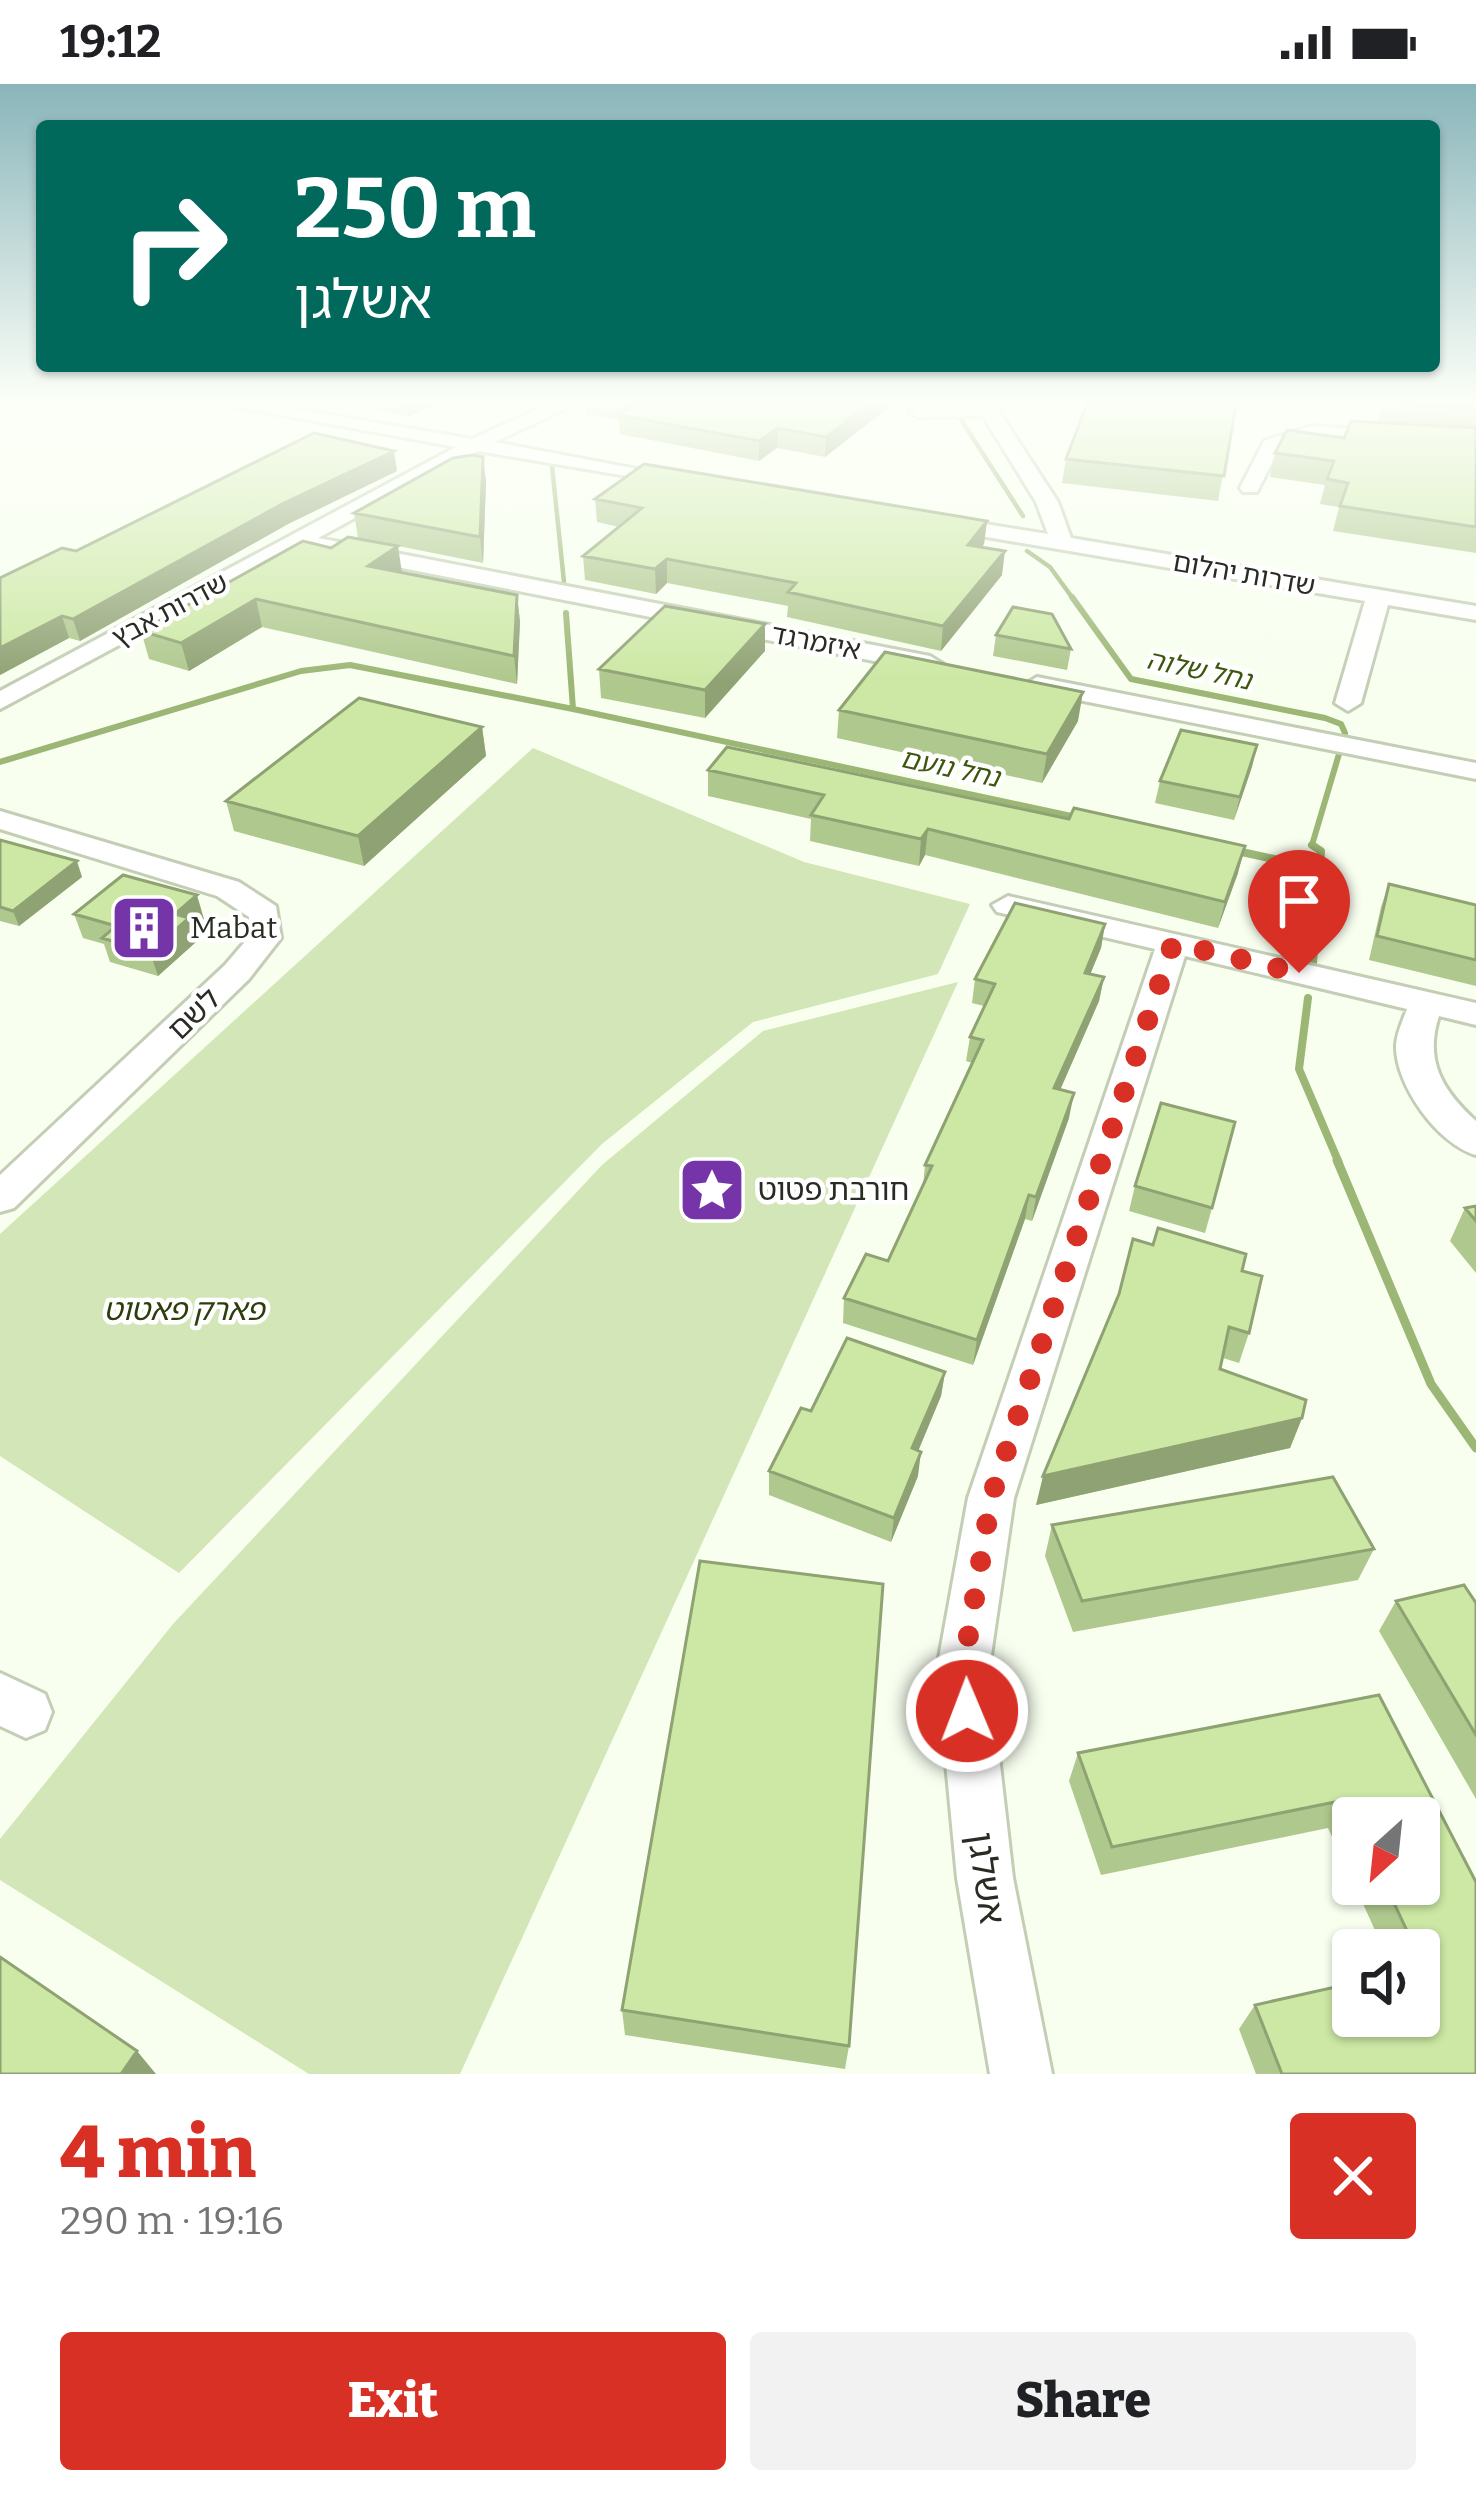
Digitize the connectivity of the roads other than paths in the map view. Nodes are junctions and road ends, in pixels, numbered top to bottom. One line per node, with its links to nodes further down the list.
1 (393, 497): 5 (street, שדרות אבץ)
2 (1044, 497): 4 (street)
3 (921, 516): 4 (street, שדרות יהלום)
4 (1060, 539): 6 (street, שדרות יהלום); 7 (street, שדרות יהלום)
5 (308, 543): 8 (street, איזמרגד); 10 (street, שדרות אבץ); 12 (street, שדרות אבץ)
6 (1378, 597): 7 (street, שדרות יהלום); 11 (street)
7 (1476, 609)
8 (966, 671)
9 (1013, 680): 13 (street)
10 (0, 701)
11 (1348, 703)
12 (0, 716)
13 (1476, 771)
14 (0, 820): 20 (street, לשם)
15 (1008, 904): 16 (street)
16 (1173, 943): 17 (street); 21 (street, אשלגן)
17 (1426, 1003): 18 (street); 19 (street)
18 (1476, 1014)
19 (1476, 1142)
20 (0, 1198)
21 (1022, 2074)

